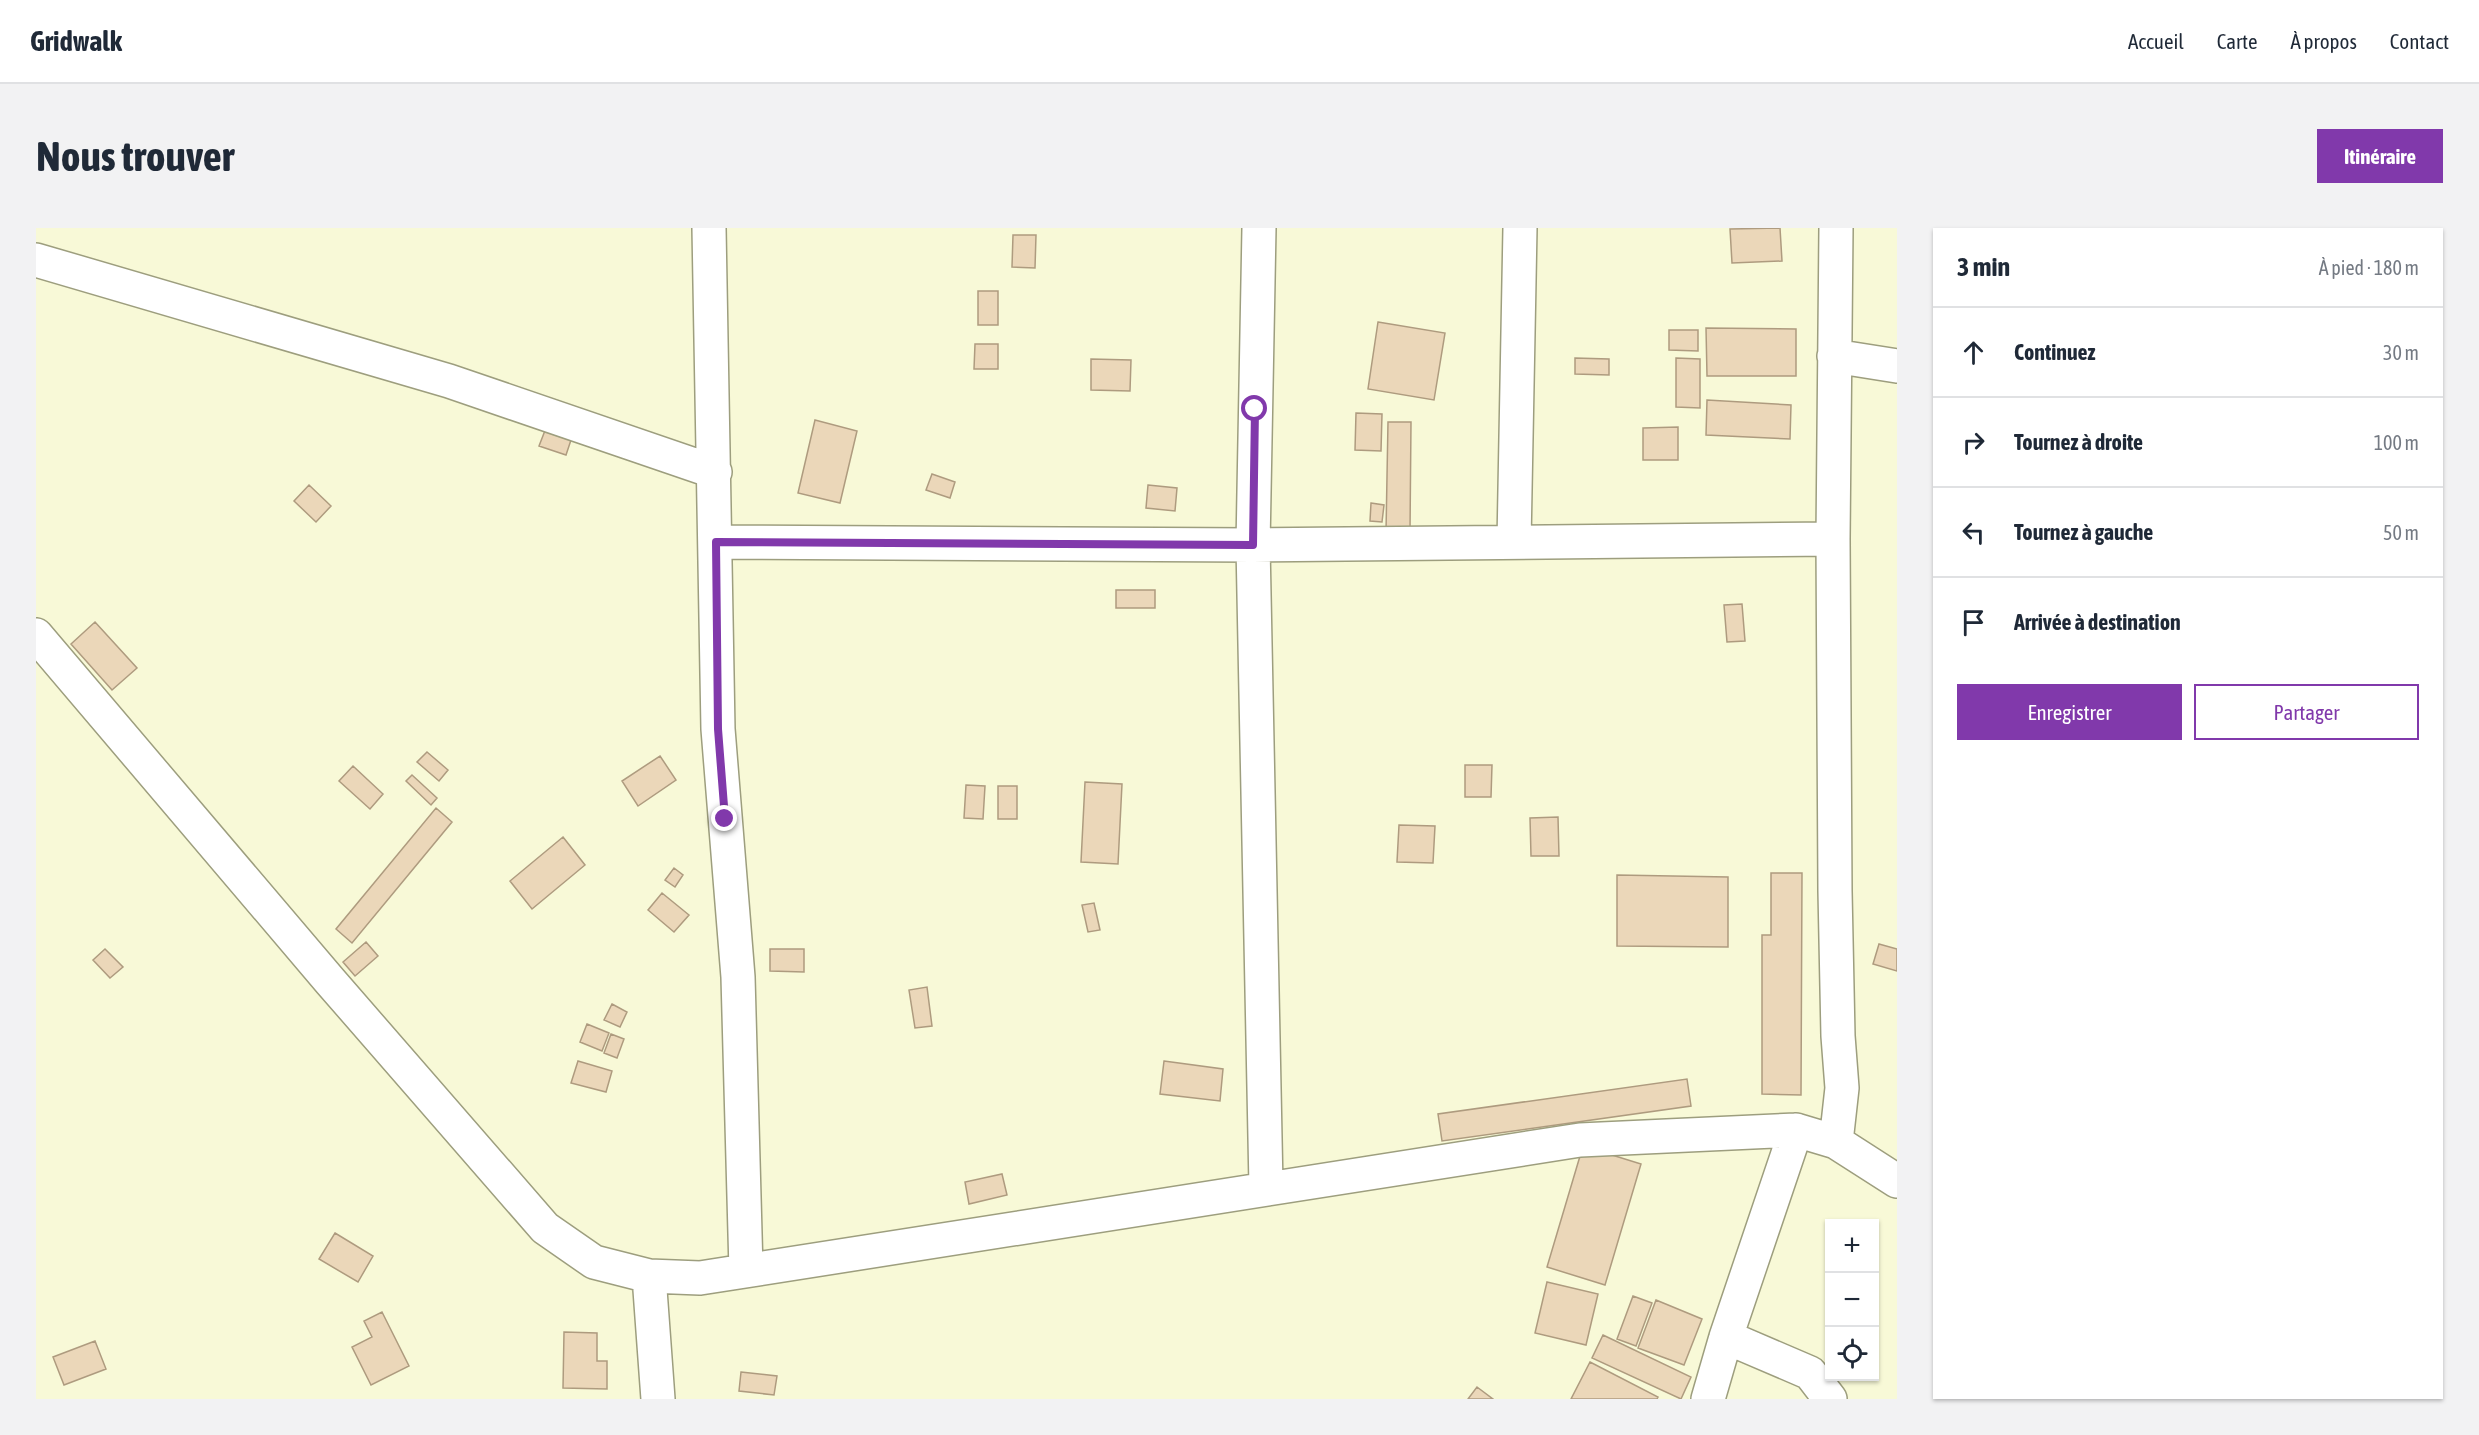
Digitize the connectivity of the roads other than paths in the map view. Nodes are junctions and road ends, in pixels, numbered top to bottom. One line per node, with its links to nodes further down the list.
1 (709, 228): 8 (street)
2 (1258, 228): 12 (street)
3 (1520, 228): 11 (street)
4 (1836, 228): 6 (street)
5 (36, 260): 8 (street)
6 (1834, 356): 7 (street); 9 (street)
7 (1897, 366)
8 (714, 472): 10 (street)
9 (1833, 539): 11 (street); 15 (street)
10 (716, 542): 12 (street); 18 (street)
11 (1514, 542): 12 (street)
12 (1253, 545): 17 (street)
13 (36, 635): 19 (street)
14 (1796, 1130): 15 (street); 17 (street); 20 (street)
15 (1836, 1142): 16 (street)
16 (1897, 1181)
17 (1266, 1188): 18 (street)
18 (746, 1270): 19 (street)
19 (650, 1276): 21 (street)
20 (1726, 1337): 22 (street); 23 (street)
21 (658, 1399)
22 (1708, 1399)
23 (1830, 1399)

